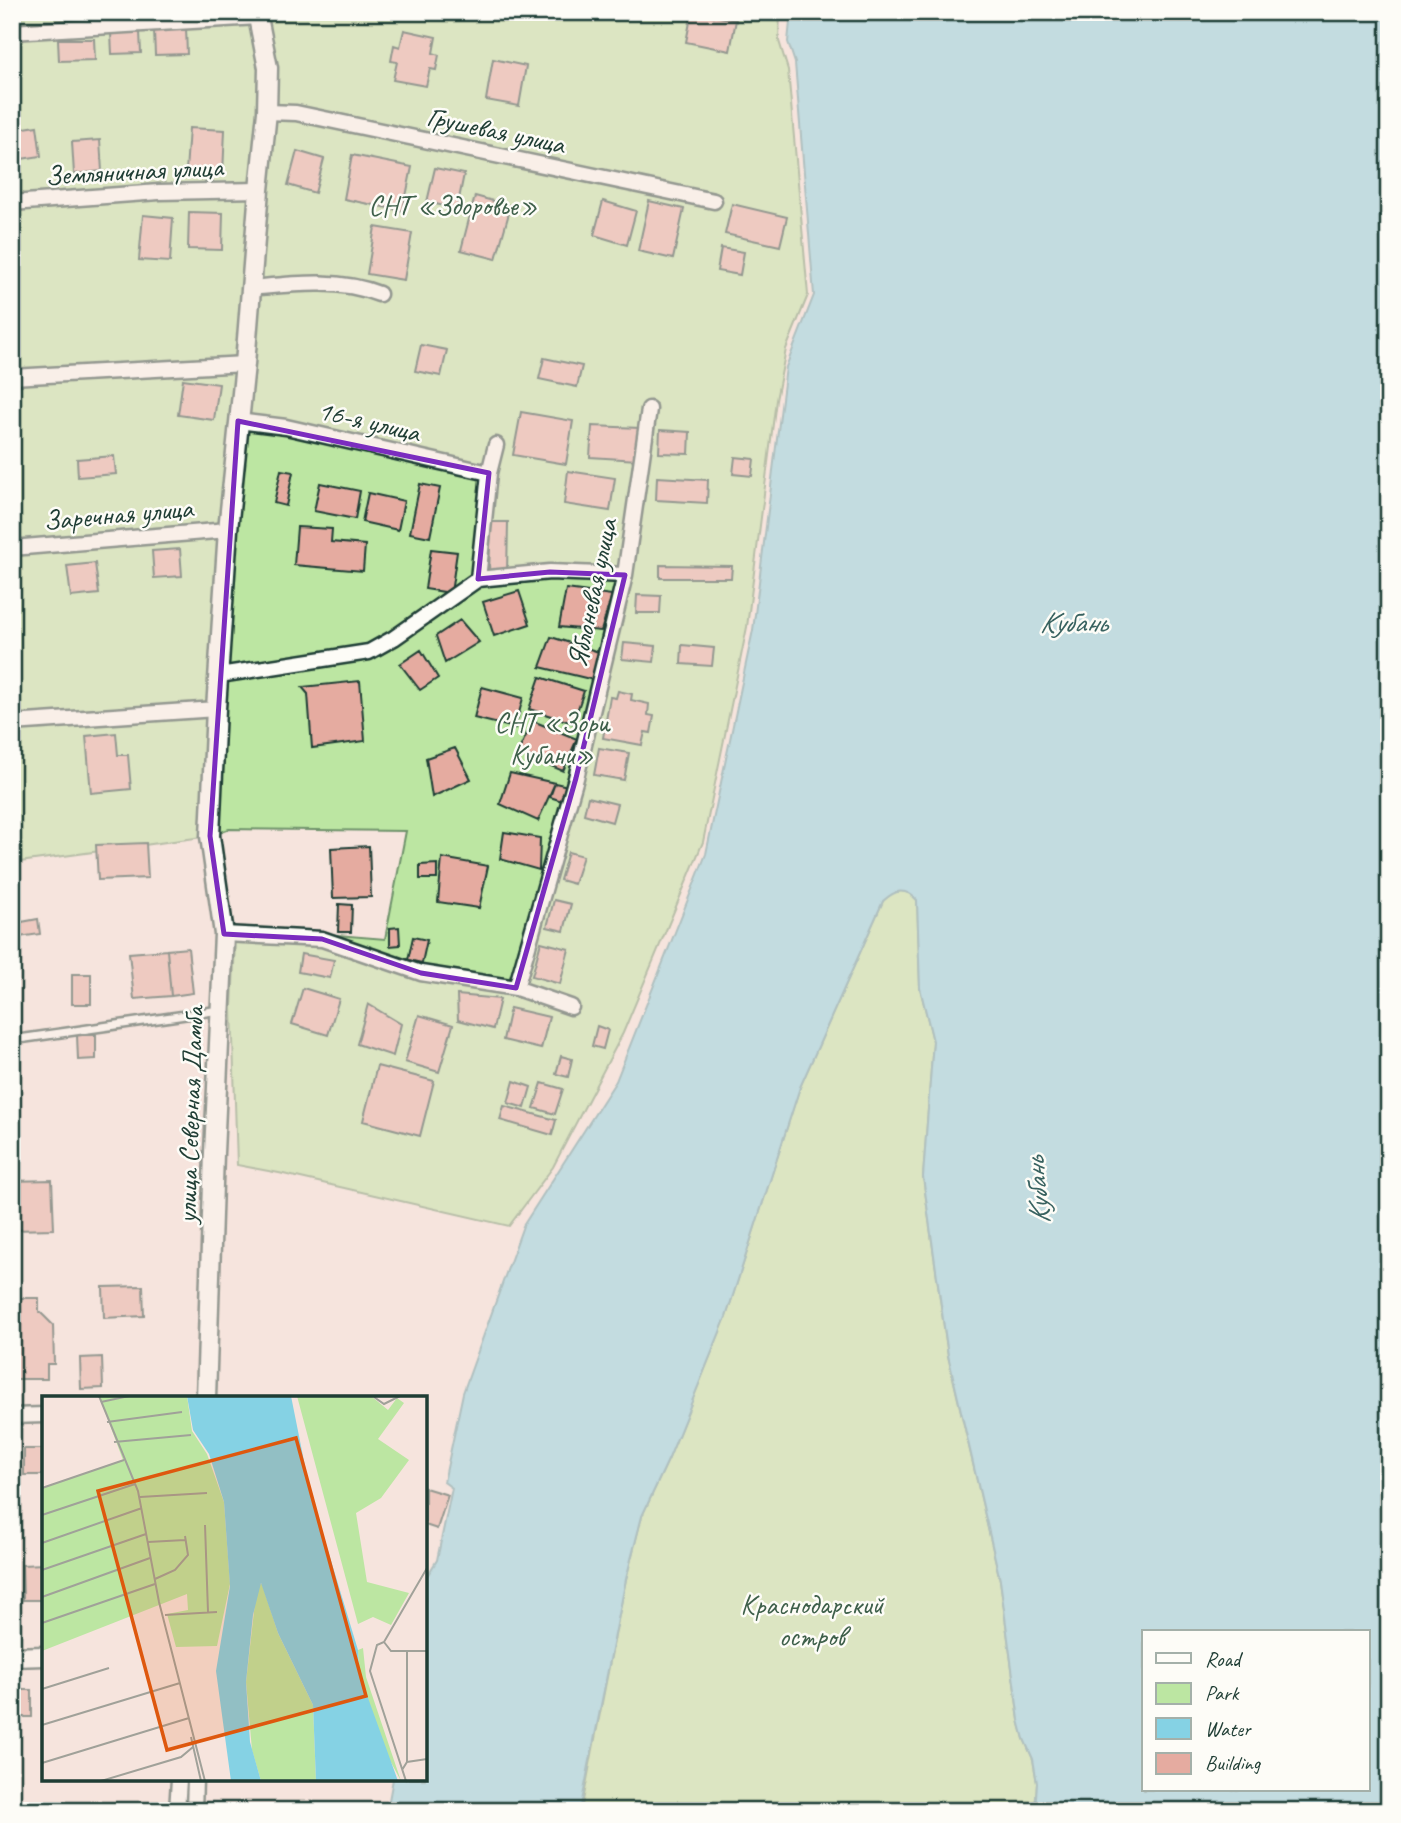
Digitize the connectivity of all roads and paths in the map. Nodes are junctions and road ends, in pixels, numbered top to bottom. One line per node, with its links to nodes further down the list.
1 (257, 15): 2 (street); 3 (street, улица Северная Дамба)
2 (12, 32)
3 (267, 112): 4 (street, улица Северная Дамба); 5 (street, Грушевая улица)
4 (259, 190): 6 (street, Земляничная улица); 7 (street, улица Северная Дамба)
5 (715, 201)
6 (12, 203)
7 (251, 288): 8 (street); 9 (street, улица Северная Дамба)
8 (379, 294)
9 (245, 364): 10 (street); 12 (street, улица Северная Дамба)
10 (12, 377)
11 (649, 409): 17 (street, Яблоневая улица)
12 (238, 421): 14 (street, 16-я улица); 15 (street, улица Северная Дамба)
13 (496, 445): 14 (street)
14 (489, 473): 18 (street)
15 (228, 530): 16 (street, Заречная улица); 19 (street, улица Северная Дамба)
16 (12, 548)
17 (625, 575): 18 (street); 23 (street, Яблоневая улица)
18 (478, 579): 19 (street)
19 (219, 675): 20 (street, улица Северная Дамба)
20 (216, 709): 21 (street); 22 (street, улица Северная Дамба)
21 (12, 723)
22 (224, 934): 23 (street); 25 (street, улица Северная Дамба)
23 (516, 988): 24 (street)
24 (571, 1007)
25 (221, 1010): 26 (lane); 27 (street, улица Северная Дамба)
26 (12, 1040)
27 (206, 1396)
28 (42, 1415): 29 (street)
29 (12, 1416)
30 (42, 1656): 31 (street)
31 (12, 1657)
32 (179, 1781): 34 (street)
33 (195, 1781): 35 (street)
34 (177, 1811)
35 (194, 1811)

